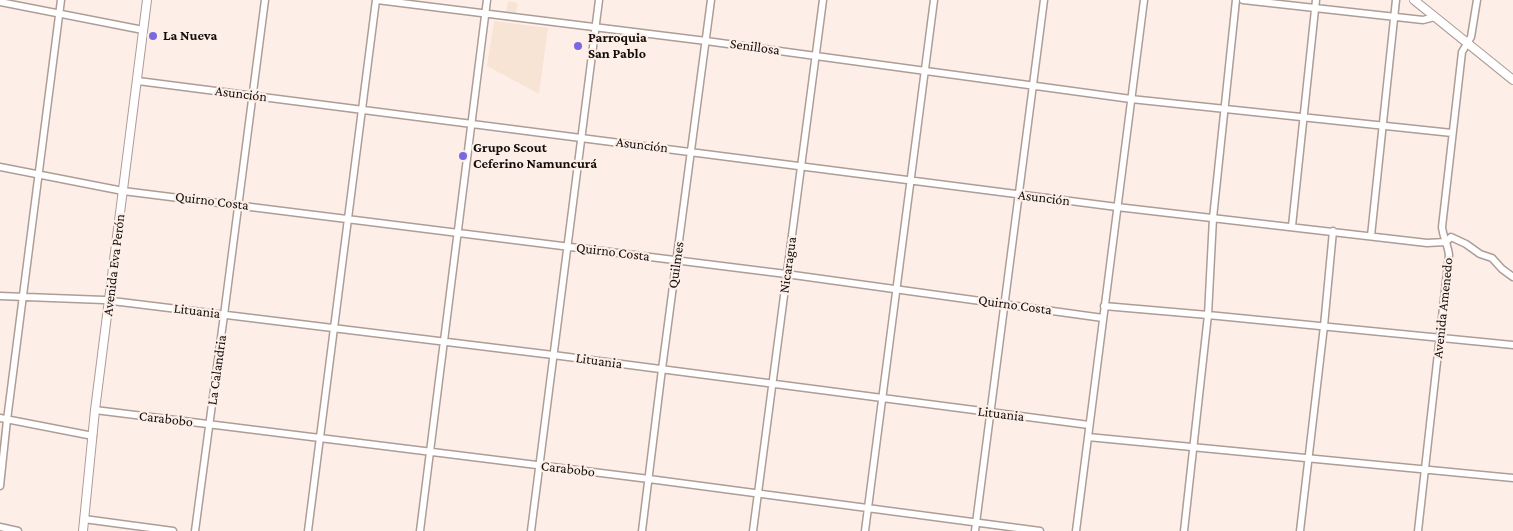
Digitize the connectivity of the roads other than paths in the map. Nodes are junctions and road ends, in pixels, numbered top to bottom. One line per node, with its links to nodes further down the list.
1 (61, 0): 21 (street)
2 (147, 0): 25 (main road, Avenida Eva Perón)
3 (264, 0): 33 (street, La Calandria)
4 (377, 0): 20 (street, Senillosa); 36 (street)
5 (487, 0): 20 (street)
6 (599, 0): 24 (street)
7 (711, 0): 26 (street, Quilmes)
8 (823, 0): 28 (street, Nicaragua)
9 (934, 0): 29 (street)
10 (1044, 0): 32 (street)
11 (1144, 0): 34 (street)
12 (1236, 0): 35 (street)
13 (1243, 0): 19 (street)
14 (1316, 0): 19 (street)
15 (1396, 0): 22 (street)
16 (1414, 0): 23 (main road)
17 (1477, 0): 27 (street, Avenida Amenedo)
18 (0, 2): 21 (street)
19 (1315, 8): 22 (street); 37 (street)
20 (486, 13): 24 (street, Senillosa); 38 (street)
21 (60, 14): 25 (street); 45 (street)
22 (1394, 17): 23 (street); 39 (street)
23 (1435, 17): 27 (main road)
24 (595, 27): 26 (street, Senillosa); 41 (street)
25 (143, 30): 31 (main road, Avenida Eva Perón)
26 (706, 41): 28 (street, Senillosa); 42 (street, Quilmes)
27 (1467, 43): 30 (main road); 40 (street, Avenida Amenedo)
28 (815, 56): 29 (street, Senillosa); 43 (street, Nicaragua)
29 (924, 70): 32 (street, Senillosa); 46 (street)
30 (1513, 80)
31 (138, 81): 33 (street, Asunción); 47 (main road, Avenida Eva Perón)
32 (1033, 85): 34 (street, Senillosa); 48 (street)
33 (253, 95): 36 (street, Asunción); 49 (street, La Calandria)
34 (1131, 99): 35 (street, Senillosa); 50 (street)
35 (1224, 109): 37 (street, Senillosa); 51 (street)
36 (362, 110): 38 (street, Asunción); 52 (street)
37 (1302, 117): 39 (street, Senillosa); 53 (street)
38 (472, 124): 41 (street, Asunción); 55 (street)
39 (1383, 126): 40 (street, Senillosa); 56 (street)
40 (1452, 133): 57 (street, Avenida Amenedo)
41 (582, 138): 42 (street, Asunción); 58 (street)
42 (691, 152): 43 (street, Asunción); 59 (street, Quilmes)
43 (801, 166): 46 (street, Asunción); 60 (street, Nicaragua)
44 (0, 167): 45 (street, Quirno Costa)
45 (38, 174): 47 (street, Quirno Costa); 64 (street)
46 (910, 180): 48 (street, Asunción); 62 (street)
47 (123, 190): 49 (street, Quirno Costa); 65 (main road, Avenida Eva Perón)
48 (1019, 195): 50 (street, Asunción); 66 (street)
49 (239, 205): 52 (street, Quirno Costa); 68 (street, La Calandria)
50 (1117, 208): 51 (street, Asunción); 67 (street)
51 (1213, 218): 53 (street, Asunción); 69 (street)
52 (347, 219): 55 (street, Quirno Costa); 72 (street)
53 (1292, 226): 54 (street, Asunción)
54 (1333, 231): 56 (street, Asunción); 71 (street)
55 (457, 232): 58 (street, Quirno Costa); 74 (street)
56 (1371, 236): 57 (street, Asunción)
57 (1446, 242): 61 (street, Asunción); 73 (street, Avenida Amenedo)
58 (567, 246): 59 (street, Quirno Costa); 76 (street)
59 (677, 260): 60 (street, Quirno Costa); 77 (street, Quilmes)
60 (786, 274): 62 (street, Quirno Costa); 78 (street, Nicaragua)
61 (1513, 277)
62 (895, 290): 66 (street, Quirno Costa); 79 (street)
63 (0, 296): 64 (street, Lituania)
64 (23, 296): 65 (street, Lituania); 82 (street)
65 (109, 300): 68 (street, Lituania); 80 (main road, Avenida Eva Perón)
66 (1006, 304): 70 (street, Quirno Costa); 81 (street)
67 (1104, 306): 69 (street); 70 (street)
68 (224, 315): 72 (street, Lituania); 83 (street, La Calandria)
69 (1208, 315): 71 (street); 88 (street)
70 (1103, 318): 84 (street)
71 (1324, 326): 73 (street); 90 (street)
72 (334, 328): 74 (street, Lituania); 87 (street)
73 (1439, 338): 75 (street); 92 (street, Avenida Amenedo)
74 (444, 342): 76 (street, Lituania); 89 (street)
75 (1513, 345)
76 (553, 355): 77 (street, Lituania); 91 (street)
77 (662, 369): 78 (street, Lituania); 94 (street, Quilmes)
78 (772, 383): 79 (street, Lituania); 96 (street, Nicaragua)
79 (882, 398): 81 (street, Lituania); 97 (street)
80 (96, 410): 83 (street, Carabobo); 85 (main road, Avenida Eva Perón)
81 (990, 412): 84 (street, Lituania); 99 (street)
82 (4, 419): 85 (street); 95 (street)
83 (210, 424): 87 (street, Carabobo); 104 (street, La Calandria)
84 (1089, 425): 86 (street)
85 (93, 436): 98 (main road, Avenida Eva Perón)
86 (1088, 437): 88 (street); 113 (street)
87 (319, 438): 89 (street, Carabobo); 105 (street)
88 (1193, 447): 90 (street); 114 (street)
89 (430, 452): 91 (street, Carabobo); 106 (street)
90 (1308, 458): 92 (street); 115 (street)
91 (539, 466): 94 (street, Carabobo); 107 (street)
92 (1425, 469): 93 (street); 116 (street, Avenida Amenedo)
93 (1513, 478)
94 (649, 479): 96 (street, Carabobo); 108 (street, Quilmes)
95 (0, 486)
96 (758, 494): 97 (street, Carabobo); 109 (street, Nicaragua)
97 (868, 509): 99 (street, Carabobo); 110 (street)
98 (84, 519): 102 (main road, Avenida Eva Perón); 103 (street)
99 (976, 523): 111 (street); 112 (street, Carabobo)
100 (0, 527): 101 (street)
101 (18, 531)
102 (82, 531)
103 (173, 531)
104 (195, 531)
105 (308, 531)
106 (420, 531)
107 (531, 531)
108 (642, 531)
109 (753, 531)
110 (865, 531)
111 (976, 531)
112 (1040, 531)
113 (1076, 531)
114 (1184, 531)
115 (1300, 531)
116 (1418, 531)

